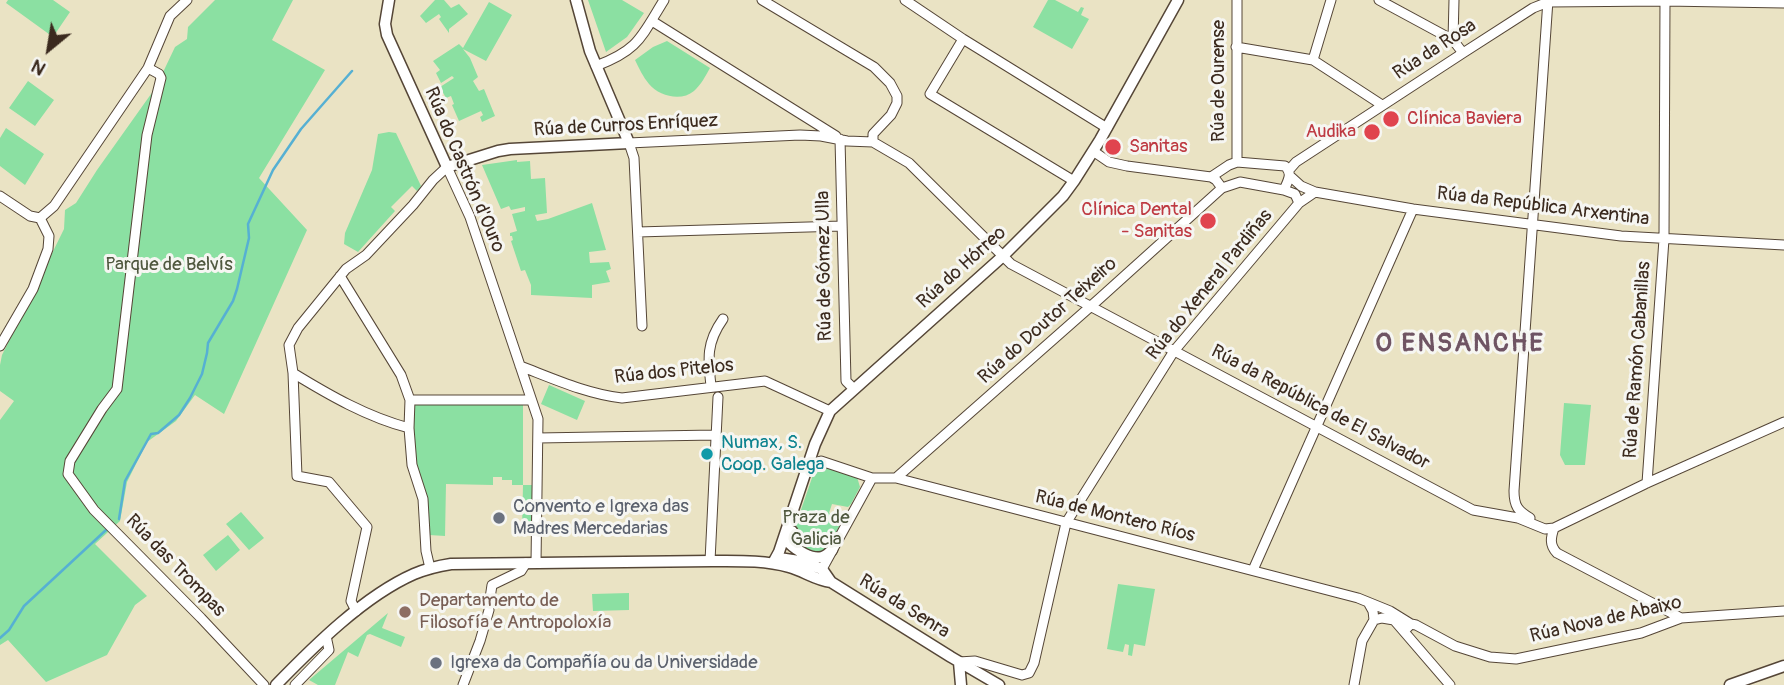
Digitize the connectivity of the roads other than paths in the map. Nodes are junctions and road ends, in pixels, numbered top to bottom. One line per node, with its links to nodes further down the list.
1 (187, 0): 22 (street)
2 (389, 0): 32 (street, Rúa do Castrón d'Ouro)
3 (576, 0): 21 (street)
4 (664, 0): 15 (street)
5 (762, 0): 28 (street)
6 (905, 0): 16 (street)
7 (1178, 0): 25 (street, Rúa do Hórreo)
8 (1237, 0): 18 (street, Rúa de Ourense)
9 (1331, 0): 20 (street)
10 (1379, 0): 17 (street)
11 (1454, 0): 17 (street)
12 (1665, 0): 13 (street, Rúa da Rosa); 14 (street, Rúa da Rosa); 46 (street, Rúa de Ramón Cabanillas)
13 (1548, 1): 19 (street, Rúa da Rosa); 43 (street)
14 (1784, 3)
15 (652, 21): 21 (street); 24 (street)
16 (963, 39): 25 (street); 35 (street)
17 (1453, 40): 19 (street)
18 (1236, 47): 20 (street); 31 (street, Rúa de Ourense)
19 (1463, 53): 23 (street, Rúa da Rosa)
20 (1313, 60): 23 (street)
21 (596, 66): 29 (street)
22 (148, 68): 42 (street); 94 (street, Rúa das Trompas)
23 (1382, 105): 33 (street, Rúa da Rosa)
24 (815, 122): 26 (street); 27 (street)
25 (1107, 128): 30 (street, Rúa do Hórreo)
26 (810, 135): 27 (street, Rúa de Curros Enríquez); 29 (street, Rúa de Curros Enríquez)
27 (840, 139): 28 (street, Rúa de Curros Enríquez); 44 (street, Rúa de Gómez Ulla)
28 (873, 142): 48 (street, Rúa da República de El Salvador)
29 (629, 143): 32 (street, Rúa de Curros Enríquez); 45 (street)
30 (1093, 151): 34 (street); 35 (street, Rúa do Hórreo)
31 (1237, 162): 33 (street); 34 (street)
32 (447, 167): 49 (street); 55 (street, Rúa do Castrón d'Ouro)
33 (1290, 173): 37 (street); 38 (street, Rúa da República Arxentina)
34 (1211, 177): 36 (street)
35 (1074, 181): 48 (street, Rúa do Hórreo)
36 (1222, 188): 37 (street); 50 (street, Rúa do Doutor Teixeiro)
37 (1284, 190): 40 (street)
38 (1315, 192): 40 (street, Rúa do Xeneral Pardiñas); 41 (street, Rúa da República Arxentina)
39 (0, 196): 42 (street)
40 (1299, 203): 54 (street, Rúa do Xeneral Pardiñas)
41 (1413, 209): 43 (street, Rúa da República Arxentina); 64 (street)
42 (40, 218): 53 (street)
43 (1533, 225): 46 (street, Rúa da República Arxentina); 73 (street)
44 (842, 226): 45 (street); 58 (street, Rúa de Gómez Ulla)
45 (638, 232): 52 (street)
46 (1664, 239): 47 (street, Rúa da República Arxentina); 71 (street, Rúa de Ramón Cabanillas)
47 (1784, 245)
48 (1003, 256): 50 (street, Rúa da República de El Salvador); 58 (street, Rúa do Hórreo)
49 (340, 276): 56 (street); 60 (street)
50 (1091, 306): 54 (street, Rúa da República de El Salvador); 70 (street, Rúa do Doutor Teixeiro)
51 (723, 319): 57 (street)
52 (642, 326)
53 (0, 346)
54 (1174, 351): 64 (street, Rúa da República de El Salvador); 72 (street, Rúa do Xeneral Pardiñas)
55 (520, 366): 57 (street, Rúa dos Pitelos); 61 (street, Rúa do Castrón d'Ouro)
56 (293, 373): 65 (street); 83 (street)
57 (711, 386): 62 (street, Rúa dos Pitelos)
58 (854, 389): 62 (street, Rúa do Hórreo)
59 (718, 397): 66 (street)
60 (410, 400): 61 (street); 65 (street)
61 (531, 400): 67 (street, Rúa do Castrón d'Ouro)
62 (830, 411): 68 (street, Rúa do Hórreo)
63 (1784, 422): 71 (street)
64 (1317, 426): 73 (street, Rúa da República de El Salvador); 80 (street)
65 (409, 428): 78 (street)
66 (715, 435): 67 (street); 75 (street)
67 (538, 438): 77 (street, Rúa do Castrón d'Ouro)
68 (807, 469): 69 (street, Rúa de Montero Ríos); 74 (street); 76 (street, Rúa do Hórreo)
69 (872, 478): 70 (street, Rúa de Montero Ríos); 74 (street)
70 (896, 478): 72 (street, Rúa de Montero Ríos)
71 (1647, 483): 73 (street)
72 (1066, 523): 80 (street, Rúa de Montero Ríos); 91 (street, Rúa do Xeneral Pardiñas)
73 (1553, 528): 85 (street)
74 (832, 550): 79 (street)
75 (710, 561): 76 (street); 77 (street)
76 (782, 561): 79 (street); 79 (street); 81 (street, Rúa da Senra)
77 (531, 563): 78 (street); 97 (street)
78 (430, 568): 83 (street)
79 (822, 569): 81 (street, Rúa da Senra)
80 (1253, 570): 82 (street, Rúa de Montero Ríos)
81 (831, 582): 89 (street, Rúa da Senra)
82 (1368, 602): 86 (street); 87 (street, Rúa de Montero Ríos)
83 (356, 611): 88 (street)
84 (1784, 611): 85 (street, Rúa Nova de Abaixo)
85 (1681, 618): 87 (street, Rúa Nova de Abaixo)
86 (1374, 620): 87 (street); 99 (street)
87 (1408, 628): 100 (street, Rúa de Montero Ríos)
88 (326, 636): 95 (street); 96 (street)
89 (958, 662): 91 (street, Rúa da Senra); 92 (street); 93 (street, Rúa da Senra)
90 (1784, 666): 101 (street)
91 (1029, 673)
92 (982, 680): 98 (street)
93 (964, 683)
94 (264, 685)
95 (276, 685)
96 (295, 685)
97 (463, 685)
98 (999, 685)
99 (1354, 685)
100 (1450, 685)
101 (1730, 685)

